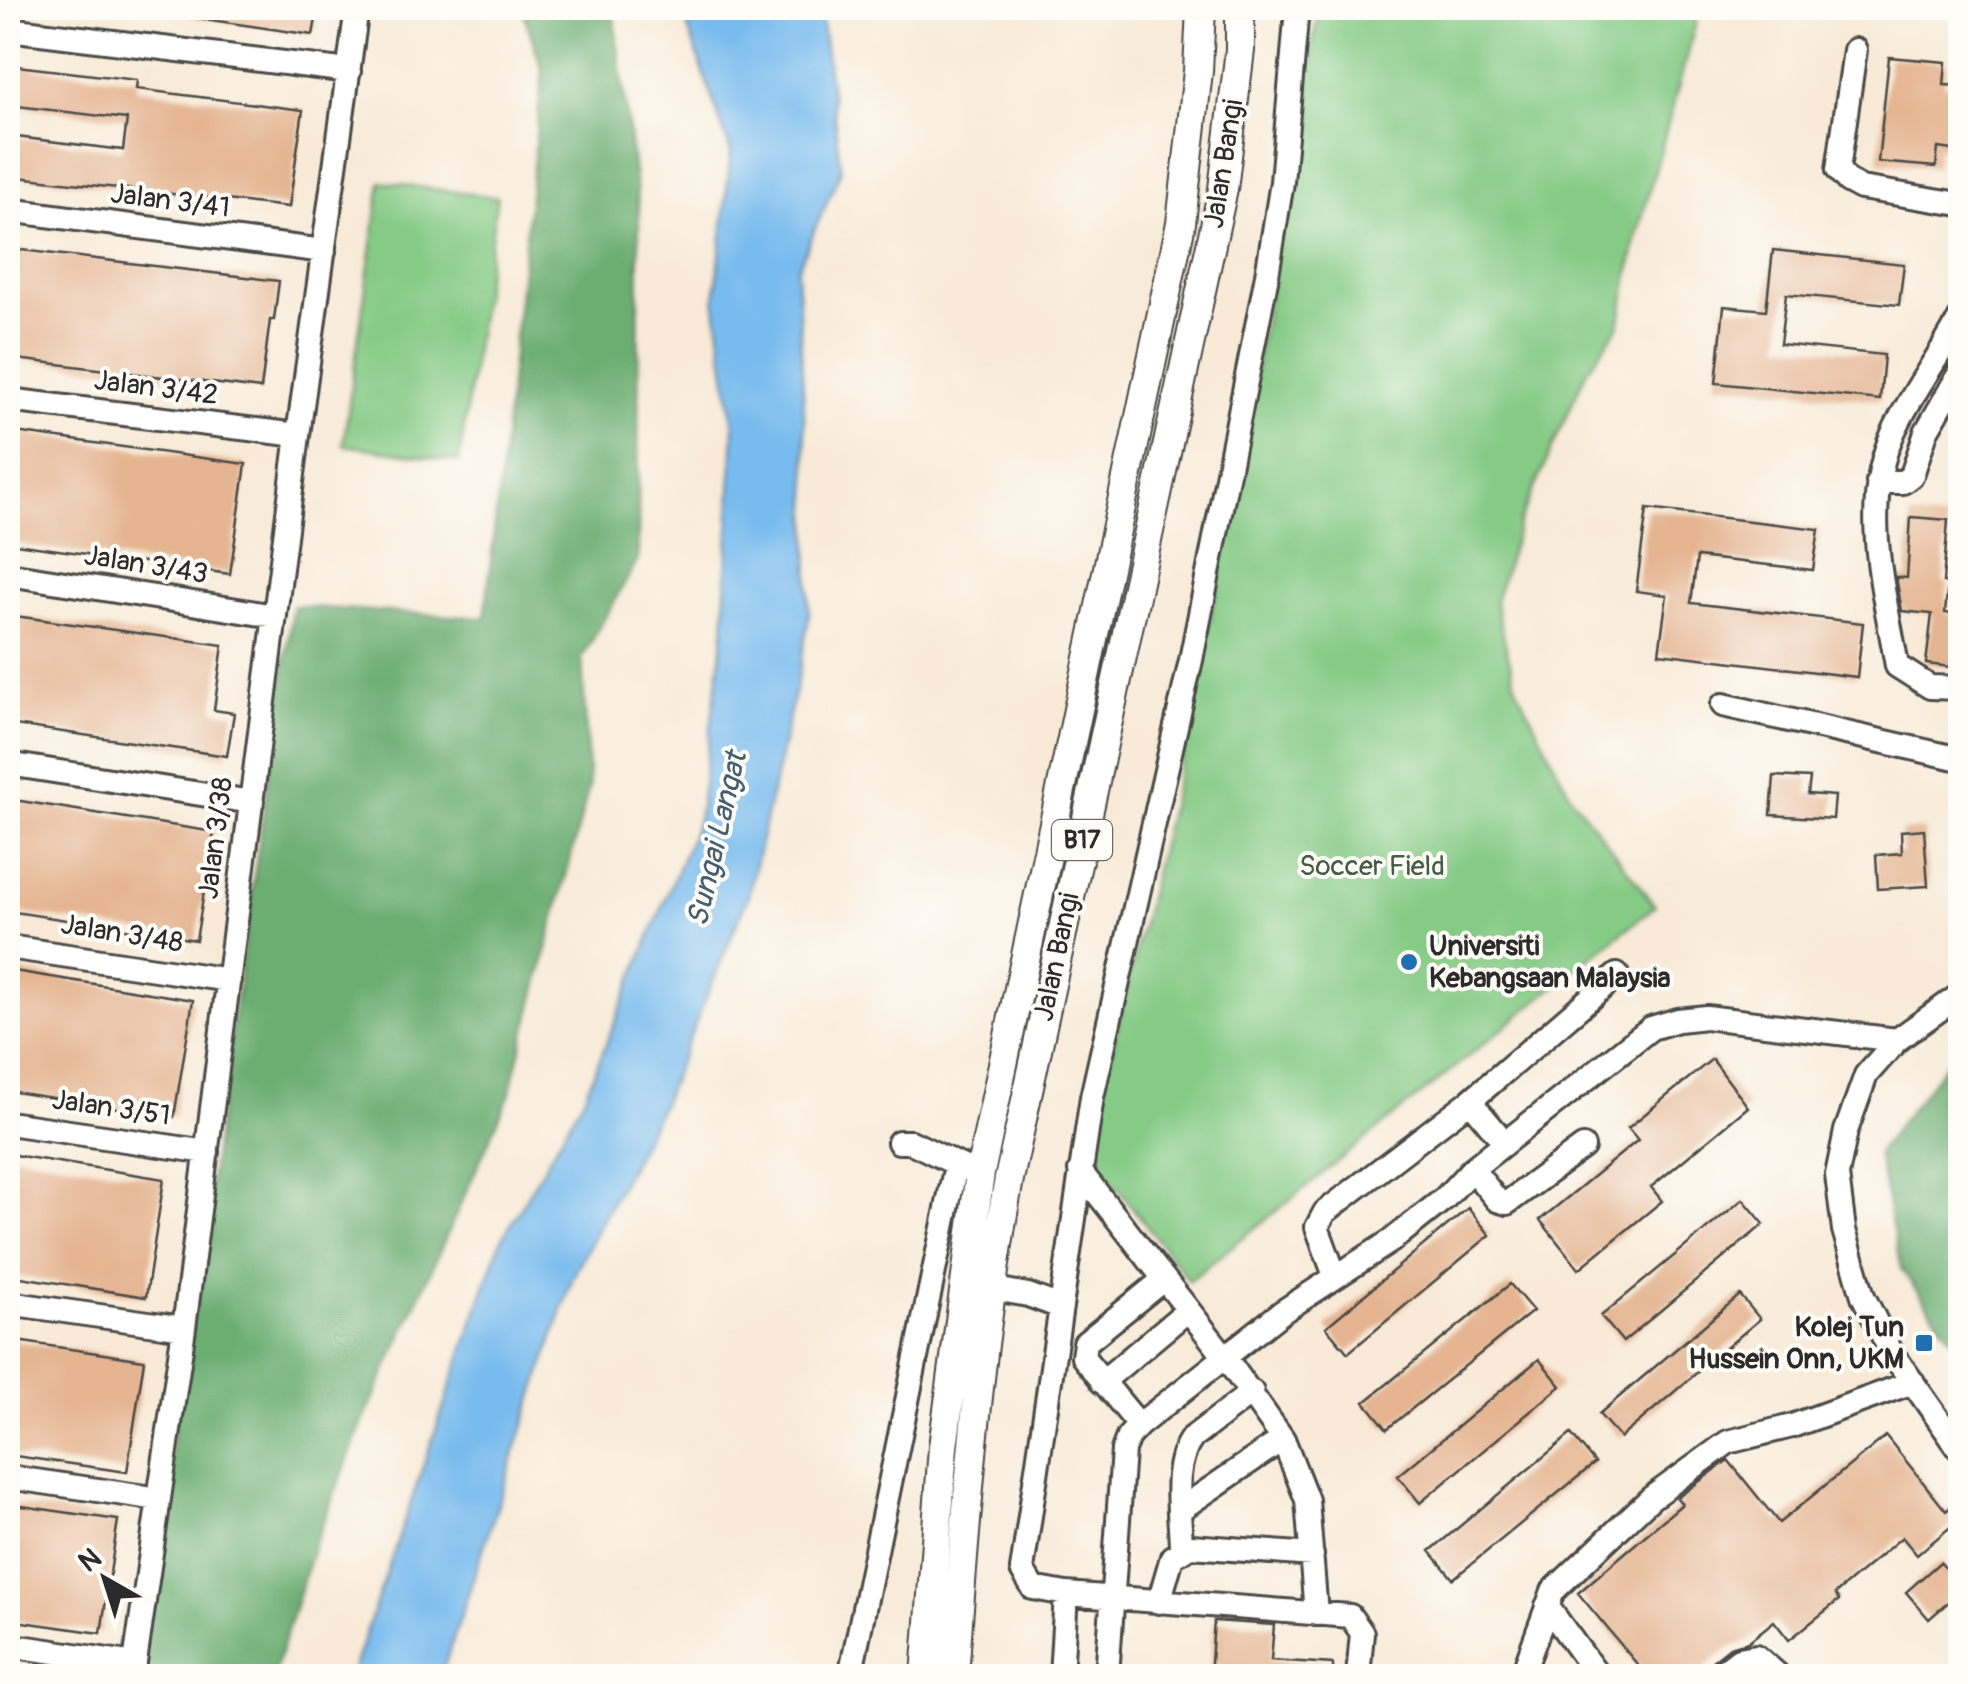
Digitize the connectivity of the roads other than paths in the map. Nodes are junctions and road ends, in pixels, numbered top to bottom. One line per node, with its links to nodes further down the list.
1 (357, 8): 7 (street, Jalan 3/38)
2 (1201, 8): 34 (main road, Jalan Bangi / B17)
3 (1240, 8): 39 (main road, Jalan Bangi / B17)
4 (1297, 8): 36 (street)
5 (8, 29): 7 (street)
6 (1855, 50): 8 (street)
7 (348, 71): 10 (street, Jalan 3/38)
8 (1960, 204)
9 (9, 218): 10 (street, Jalan 3/41)
10 (324, 250): 14 (street, Jalan 3/38)
11 (1960, 318): 15 (street)
12 (1960, 374): 15 (street)
13 (8, 400): 14 (street, Jalan 3/42)
14 (298, 435): 17 (street, Jalan 3/38)
15 (1878, 482): 18 (street)
16 (8, 574): 17 (street, Jalan 3/43)
17 (275, 616): 22 (street, Jalan 3/38)
18 (1960, 688)
19 (1724, 705): 20 (street)
20 (1960, 760)
21 (8, 764): 22 (street)
22 (252, 802): 25 (street, Jalan 3/38)
23 (8, 947): 25 (street, Jalan 3/48)
24 (1617, 975): 28 (street)
25 (228, 980): 33 (street, Jalan 3/38)
26 (1960, 995): 27 (street)
27 (1897, 1040): 31 (street); 46 (street)
28 (1470, 1101): 31 (street); 37 (street)
29 (8, 1123): 33 (street, Jalan 3/51)
30 (899, 1142): 34 (street)
31 (1504, 1143): 35 (street)
32 (1583, 1147): 35 (street)
33 (207, 1152): 43 (street, Jalan 3/38)
34 (968, 1169): 63 (street); 64 (main road, Jalan Bangi / B17)
35 (1472, 1169): 37 (street)
36 (1080, 1171): 38 (street); 41 (street)
37 (1336, 1276): 44 (street)
38 (1164, 1279): 42 (street); 45 (street)
39 (989, 1288): 41 (street); 65 (main road, Jalan Bangi / B17)
40 (8, 1303): 43 (street)
41 (1058, 1306): 56 (street)
42 (1188, 1310): 44 (street); 45 (street)
43 (184, 1328): 52 (street, Jalan 3/38)
44 (1226, 1357): 47 (street); 48 (street)
45 (1102, 1382): 48 (street)
46 (1913, 1382): 50 (street); 59 (street)
47 (1252, 1392): 49 (street); 53 (street)
48 (1139, 1425): 57 (street)
49 (1283, 1439): 53 (street); 55 (street)
50 (1960, 1450)
51 (8, 1477): 52 (street)
52 (159, 1499): 62 (street, Jalan 3/38)
53 (1181, 1509): 54 (street)
54 (1180, 1550): 55 (street); 58 (street)
55 (1312, 1555): 60 (street)
56 (1066, 1594): 57 (street); 66 (street)
57 (1114, 1598): 58 (street); 67 (street)
58 (1159, 1602): 60 (street)
59 (1547, 1606): 69 (street); 70 (street)
60 (1316, 1614): 68 (street)
61 (8, 1644): 62 (street)
62 (134, 1670)
63 (850, 1676)
64 (926, 1676)
65 (954, 1676)
66 (1060, 1676)
67 (1108, 1676)
68 (1358, 1676)
69 (1525, 1676)
70 (1598, 1676)
71 (1717, 1676): 72 (street)
72 (1779, 1676)

